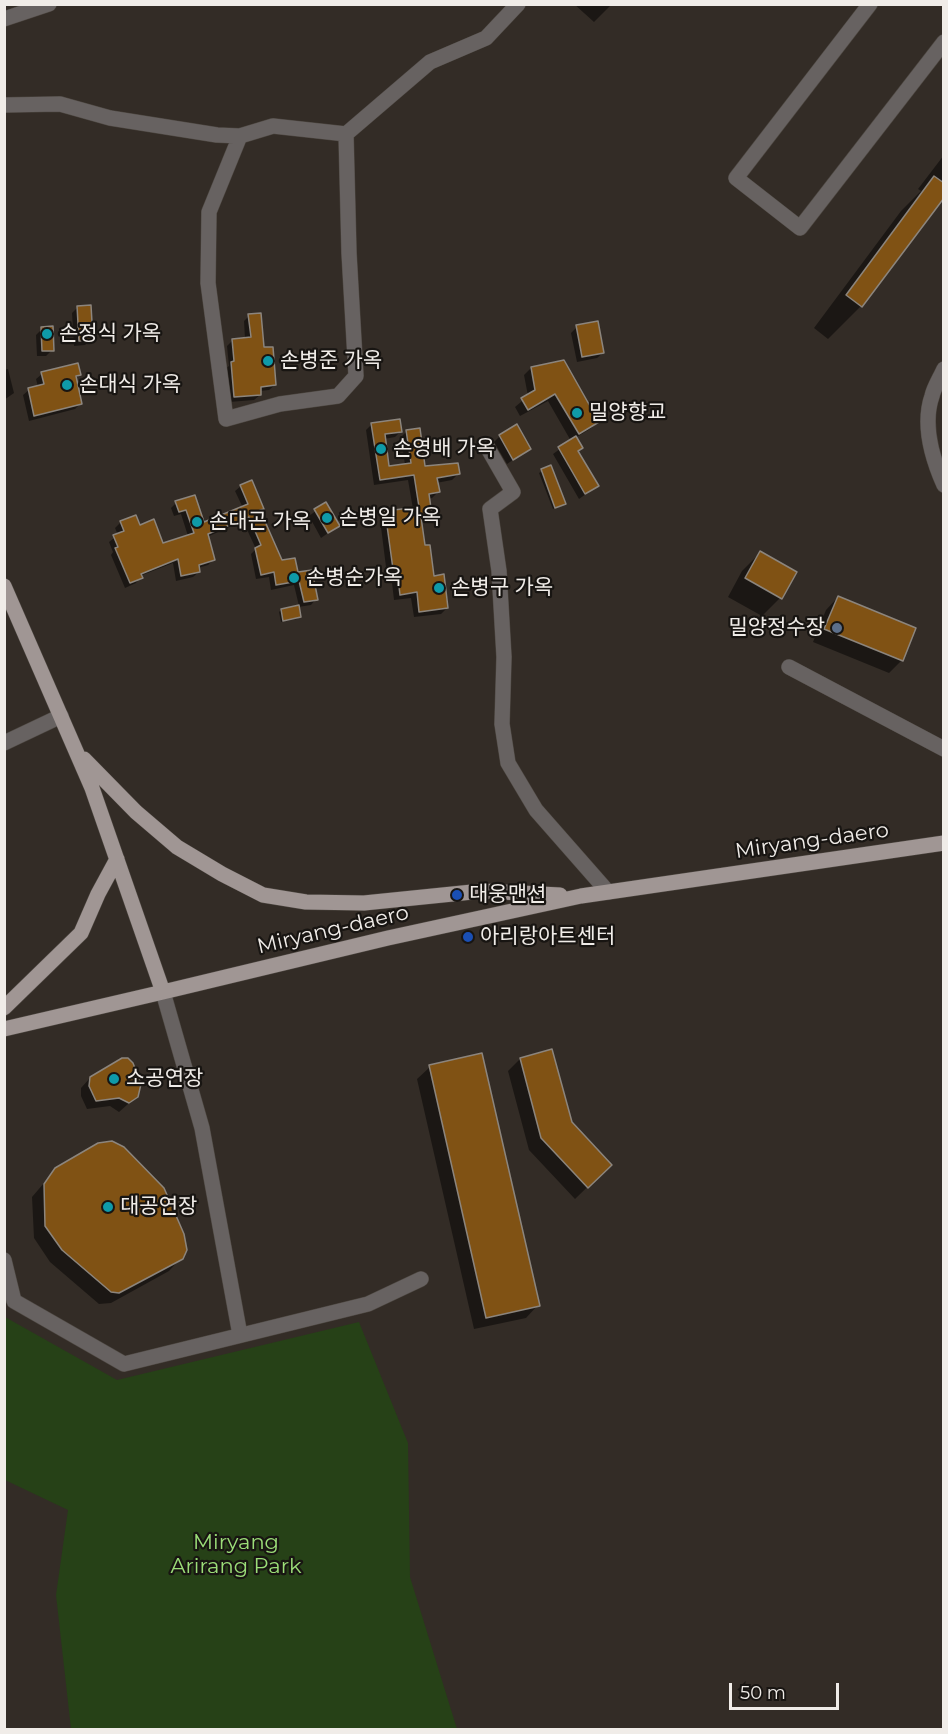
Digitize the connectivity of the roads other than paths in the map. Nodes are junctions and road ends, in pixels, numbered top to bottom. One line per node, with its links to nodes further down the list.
1 (49, 4): 4 (street)
2 (518, 4): 7 (street)
3 (870, 4): 5 (street)
4 (4, 19)
5 (944, 42)
6 (4, 105): 8 (street)
7 (346, 134): 8 (street); 8 (street)
8 (240, 136)
9 (944, 369): 11 (street)
10 (486, 445): 20 (street)
11 (944, 485)
12 (4, 586): 14 (main road)
13 (789, 667): 16 (street)
14 (61, 716): 15 (street); 17 (main road)
15 (4, 743)
16 (944, 749)
17 (77, 751): 19 (main road); 21 (main road)
18 (944, 843): 20 (main road, Miryang-daero)
19 (117, 859): 22 (main road); 23 (main road)
20 (608, 892): 21 (main road, Miryang-daero)
21 (581, 896): 22 (main road, Miryang-daero)
22 (163, 992): 24 (main road, Miryang-daero); 27 (street)
23 (4, 1008)
24 (4, 1029)
25 (4, 1260): 27 (street)
26 (420, 1279): 27 (street)
27 (240, 1335)

